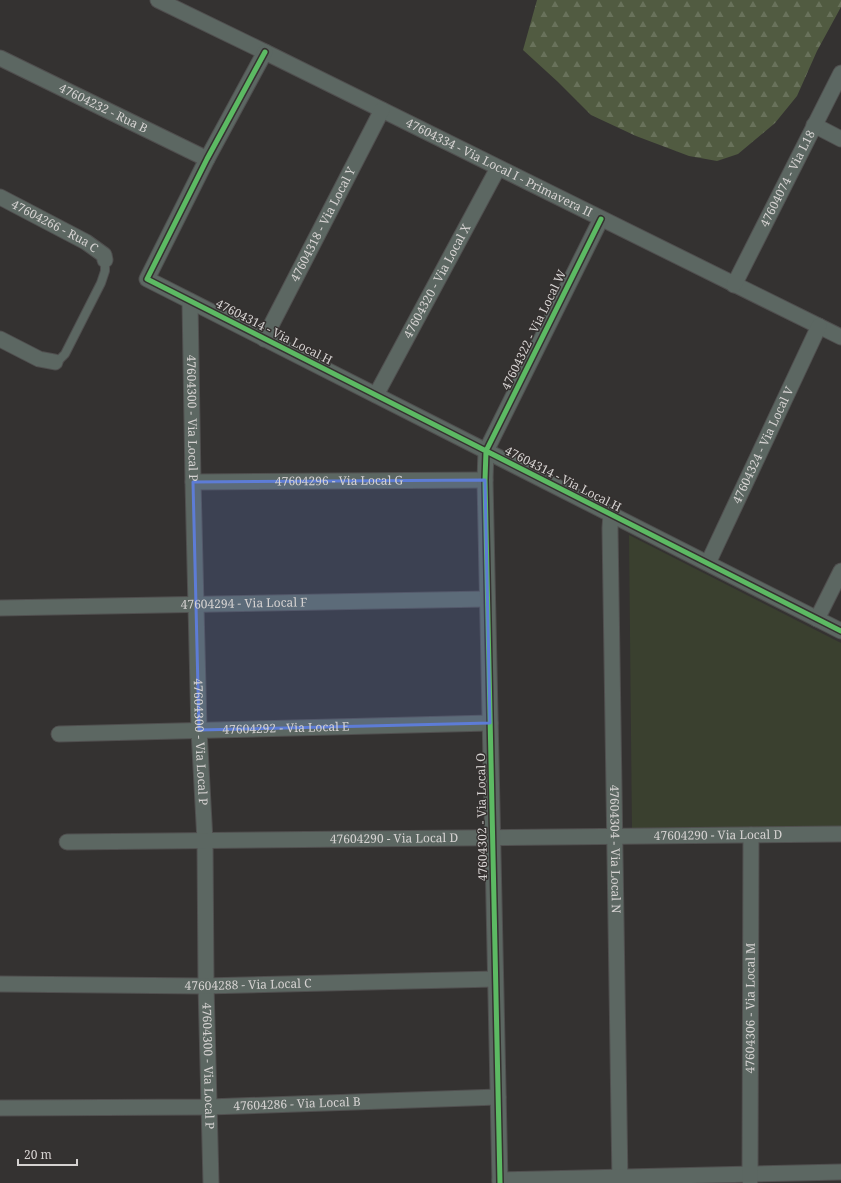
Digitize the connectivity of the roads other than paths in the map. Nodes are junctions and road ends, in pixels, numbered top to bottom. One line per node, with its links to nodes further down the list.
1 (158, 0): 2 (street, 47604334 - Via Local I - Primavera II)
2 (265, 52): 5 (street, 47604334 - Via Local I - Primavera II); 8 (street)
3 (0, 58): 8 (street, 47604232 - Rua B)
4 (841, 73): 6 (street, 47604074 - Via L18)
5 (382, 110): 9 (street, 47604334 - Via Local I - Primavera II); 18 (street, 47604318 - Via Local Y)
6 (814, 126): 7 (street); 13 (street, 47604074 - Via L18)
7 (841, 138)
8 (207, 159): 14 (street, 47604314 - Via Local H)
9 (498, 168): 11 (street, 47604334 - Via Local I - Primavera II); 20 (street, 47604320 - Via Local X)
10 (0, 197): 12 (street, 47604266 - Rua C)
11 (601, 219): 13 (street, 47604334 - Via Local I - Primavera II); 21 (street, 47604322 - Via Local W)
12 (105, 260): 19 (lane)
13 (734, 285): 15 (street, 47604334 - Via Local I - Primavera II)
14 (190, 301): 18 (street, 47604314 - Via Local H); 23 (street, 47604300 - Via Local P)
15 (819, 326): 16 (street, 47604334 - Via Local I - Primavera II); 25 (street, 47604324 - Via Local V)
16 (841, 337)
17 (0, 339): 19 (street)
18 (264, 339): 20 (street, 47604314 - Via Local H)
19 (55, 362)
20 (376, 395): 21 (street, 47604314 - Via Local H)
21 (486, 451): 22 (street, 47604302 - Via Local O); 24 (street, 47604314 - Via Local H)
22 (485, 480): 23 (street, 47604296 - Via Local G); 27 (street, 47604302 - Via Local O)
23 (193, 482): 28 (street, 47604300 - Via Local P)
24 (611, 514): 25 (street, 47604314 - Via Local H); 37 (street, 47604304 - Via Local N)
25 (708, 563): 30 (street, 47604314 - Via Local H)
26 (841, 571): 30 (street)
27 (487, 599): 28 (street, 47604294 - Via Local F); 32 (street, 47604302 - Via Local O)
28 (196, 604): 29 (street, 47604294 - Via Local F); 33 (street, 47604300 - Via Local P)
29 (0, 608)
30 (817, 619): 31 (street, 47604314 - Via Local H)
31 (841, 631)
32 (490, 723): 33 (street, 47604292 - Via Local E); 38 (street, 47604302 - Via Local O)
33 (199, 730): 34 (street, 47604292 - Via Local E); 39 (street, 47604300 - Via Local P)
34 (59, 734)
35 (841, 834): 36 (street, 47604290 - Via Local D)
36 (751, 835): 37 (street, 47604290 - Via Local D); 49 (street, 47604306 - Via Local M)
37 (615, 837): 38 (street, 47604290 - Via Local D); 51 (street, 47604304 - Via Local N)
38 (492, 838): 39 (street, 47604290 - Via Local D); 41 (street, 47604302 - Via Local O)
39 (205, 841): 40 (street, 47604290 - Via Local D); 43 (street, 47604300 - Via Local P)
40 (67, 842)
41 (495, 979): 43 (street, 47604288 - Via Local C); 44 (street, 47604302 - Via Local O)
42 (0, 984): 43 (street, 47604288 - Via Local C)
43 (206, 985): 45 (street, 47604300 - Via Local P)
44 (498, 1097): 45 (street, 47604286 - Via Local B); 50 (street, 47604302 - Via Local O)
45 (209, 1107): 46 (street, 47604286 - Via Local B); 52 (street, 47604300 - Via Local P)
46 (0, 1108)
47 (841, 1172): 49 (street)
48 (841, 1178): 49 (street)
49 (750, 1179): 51 (street)
50 (500, 1181): 51 (street)
51 (618, 1181)
52 (211, 1183)

